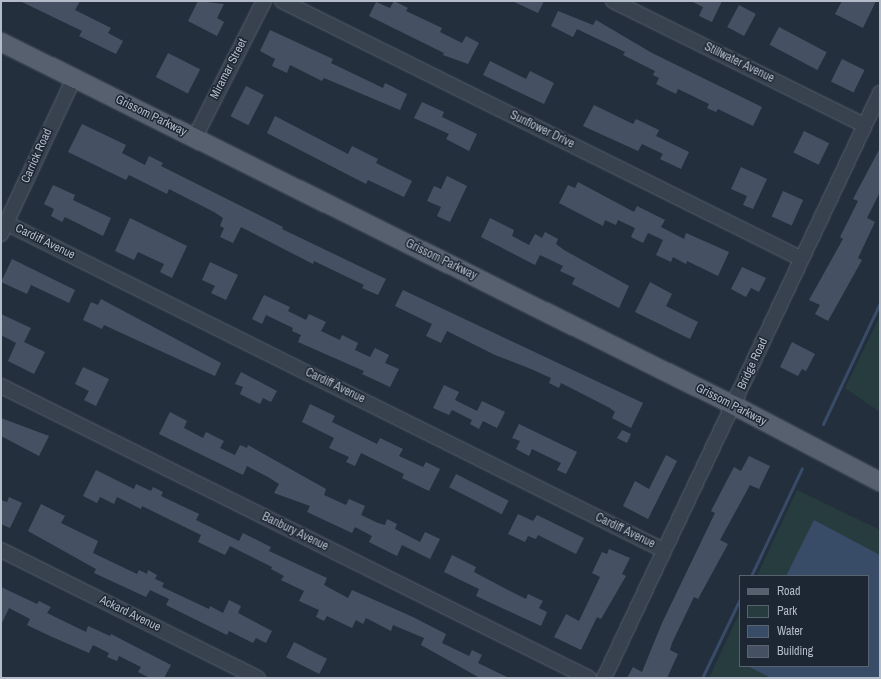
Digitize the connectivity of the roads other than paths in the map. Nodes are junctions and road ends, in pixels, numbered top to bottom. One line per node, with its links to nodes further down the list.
1 (264, 1): 8 (street, Miramar Street)
2 (282, 1): 10 (street, Sunflower Drive)
3 (613, 1): 7 (street, Stillwater Avenue)
4 (1, 42): 5 (main road, Grissom Parkway)
5 (74, 78): 8 (main road, Grissom Parkway); 9 (street, Carrick Road)
6 (880, 93): 7 (street, Bridge Road)
7 (864, 125): 10 (street, Bridge Road)
8 (195, 137): 12 (main road, Grissom Parkway)
9 (4, 228): 15 (street, Cardiff Avenue)
10 (802, 259): 12 (street, Bridge Road)
11 (1, 386): 17 (street, Banbury Avenue)
12 (733, 405): 13 (main road, Grissom Parkway); 15 (street, Bridge Road)
13 (880, 482)
14 (1, 550): 16 (street, Ackard Avenue)
15 (663, 550): 18 (street, Bridge Road)
16 (258, 678)
17 (589, 678)
18 (604, 678)

